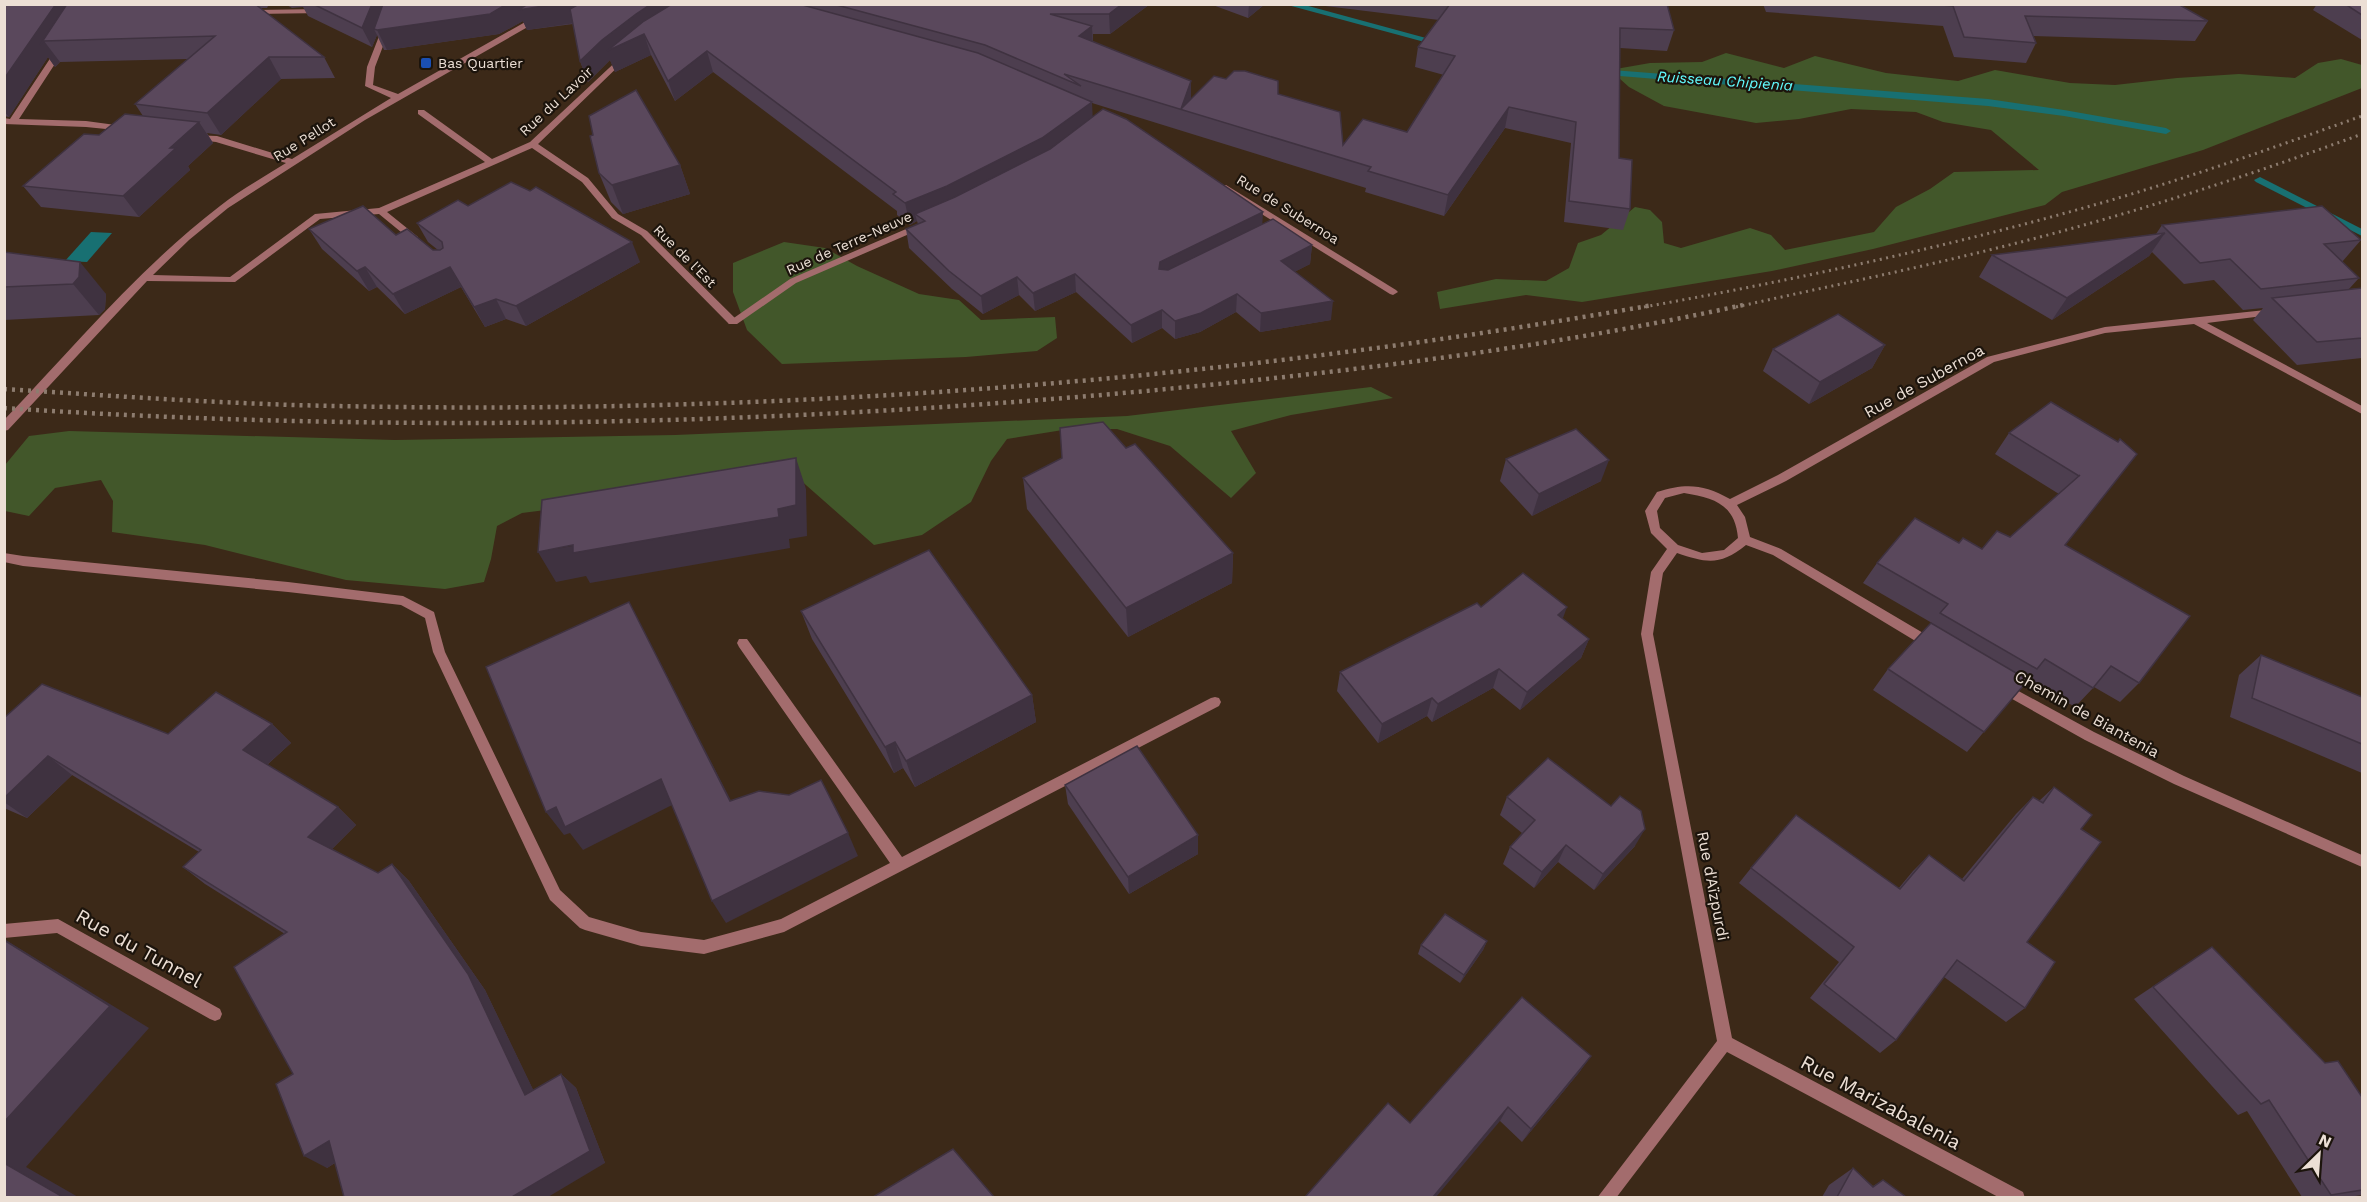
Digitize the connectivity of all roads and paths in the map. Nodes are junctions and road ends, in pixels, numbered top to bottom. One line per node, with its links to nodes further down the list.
1 (564, 4): 8 (street, Rue Pellot)
2 (275, 8): 3 (street); 4 (street)
3 (333, 11)
4 (238, 13)
5 (390, 17): 8 (street)
6 (64, 43): 10 (street)
7 (630, 51): 13 (street, Rue du Lavoir)
8 (399, 98): 14 (street, Rue Pellot)
9 (421, 112): 15 (street)
10 (9, 121): 11 (street)
11 (134, 130)
12 (181, 135): 14 (street)
13 (533, 144): 15 (street, Rue du Lavoir); 26 (street, Rue de l'Est)
14 (291, 162): 22 (street, Rue Pellot)
15 (492, 163): 17 (street, Rue du Lavoir)
16 (1220, 184): 19 (street, Rue de Subernoa)
17 (381, 211): 21 (street); 22 (street, Rue du Lavoir)
18 (932, 221): 26 (street, Rue de Terre-Neuve)
19 (1285, 225): 20 (street); 23 (street, Rue de Subernoa)
20 (1275, 230)
21 (423, 245)
22 (144, 278): 28 (street, Rue Pellot)
23 (1393, 292)
24 (2284, 312): 25 (street, Rue de Subernoa)
25 (2195, 321): 27 (street); 29 (street, Rue de Subernoa)
26 (733, 322)
27 (2362, 410)
28 (4, 427)
29 (1730, 504): 30 (street); 31 (street)
30 (1744, 540): 31 (street); 34 (street)
31 (1674, 548): 41 (street, Rue d'Aïzpurdi)
32 (4, 557): 38 (street)
33 (743, 644): 38 (street)
34 (1947, 654)
35 (1986, 677): 37 (street, Chemin de Biantenia)
36 (1215, 702): 38 (street)
37 (2362, 861)
38 (900, 866)
39 (4, 931): 40 (street, Rue du Tunnel)
40 (215, 1014)
41 (1725, 1043): 42 (street); 43 (street, Rue Marizabalenia)
42 (1605, 1197)
43 (2017, 1197)

